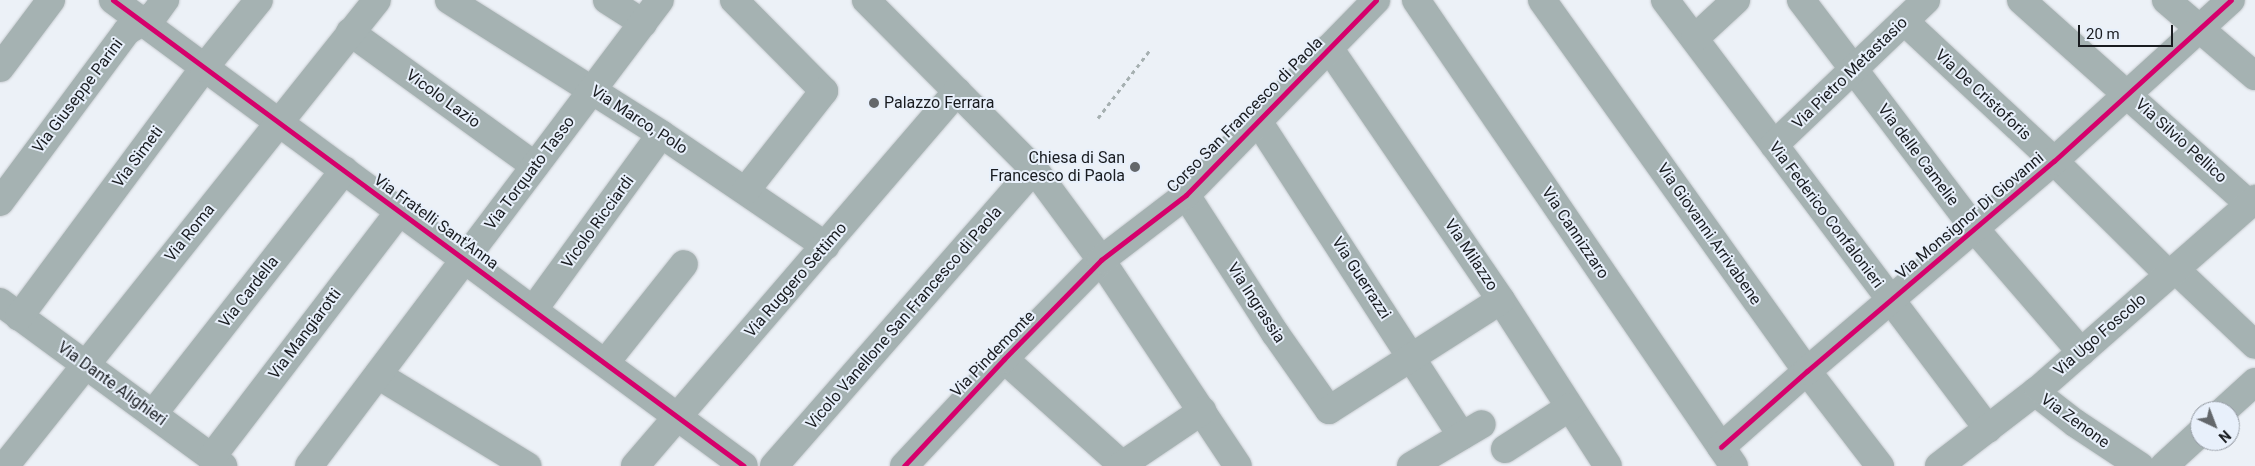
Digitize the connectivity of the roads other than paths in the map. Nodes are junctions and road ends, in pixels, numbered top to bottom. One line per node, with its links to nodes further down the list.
1 (51, 0): 28 (street)
2 (113, 0): 22 (street, Via Fratelli Sant'Anna)
3 (165, 0): 22 (street, Via Giuseppe Parini)
4 (259, 0): 29 (street, Via Simeti)
5 (377, 0): 25 (street, Via Roma)
6 (449, 0): 32 (street, Via Marco, Polo)
7 (607, 0): 23 (street)
8 (660, 0): 23 (street, Via Torquato Tasso)
9 (734, 0): 43 (street)
10 (866, 0): 33 (street)
11 (1376, 0): 27 (street, Corso San Francesco di Paola)
12 (1416, 0): 76 (street, Via Cannizzaro)
13 (1542, 0): 64 (street, Via Giovanni Arrivabene)
14 (1665, 0): 26 (street, Via Federico Confalonieri)
15 (1736, 0): 26 (street)
16 (1801, 0): 30 (street, Via delle Camelie)
17 (1926, 0): 21 (street, Via Pietro Metastasio)
18 (2021, 0): 34 (street, Via Silvio Pellico)
19 (2166, 0): 24 (street)
20 (2231, 0): 24 (street, Via Monsignor Di Giovanni)
21 (1904, 21): 30 (street, Via Pietro Metastasio); 39 (street, Via De Cristoforis)
22 (144, 22): 29 (street, Via Fratelli Sant'Anna); 46 (street, Via Giuseppe Parini)
23 (643, 23): 32 (street, Via Torquato Tasso)
24 (2199, 28): 31 (street); 34 (street, Via Monsignor Di Giovanni)
25 (350, 32): 36 (street, Via Roma); 40 (street, Vicolo Lazio)
26 (1695, 38): 38 (street, Via Federico Confalonieri)
27 (1329, 48): 35 (street, Corso San Francesco di Paola); 54 (street, Via Milazzo)
28 (0, 68)
29 (204, 68): 36 (street, Via Fratelli Sant'Anna); 56 (street, Via Simeti)
30 (1852, 69): 38 (street, Via Pietro Metastasio); 48 (street, Via delle Camelie)
31 (2255, 76)
32 (592, 90): 37 (street, Via Marco, Polo); 40 (street, Via Torquato Tasso)
33 (957, 92): 41 (street); 49 (street, Via Ruggero Settimo)
34 (2129, 94): 39 (street, Via Monsignor Di Giovanni); 45 (street, Via Silvio Pellico)
35 (1258, 121): 44 (street, Corso San Francesco di Paola); 60 (street, Via Guerrazzi)
36 (277, 123): 42 (street, Via Fratelli Sant'Anna); 63 (street, Via Roma)
37 (661, 134): 43 (street, Via Marco, Polo); 57 (street, Vicolo Ricciardi)
38 (1774, 145): 55 (street, Via Federico Confalonieri)
39 (2054, 161): 48 (street, Via Monsignor Di Giovanni); 53 (street, Via De Cristoforis)
40 (536, 166): 50 (street, Via Torquato Tasso)
41 (1034, 169): 51 (street); 83 (street, Vicolo Vanellone San Francesco di Paola)
42 (344, 170): 47 (street, Via Fratelli Sant'Anna); 71 (street, Via Cardella)
43 (746, 190): 49 (street, Via Marco, Polo)
44 (1186, 195): 51 (street, Corso San Francesco di Paola); 60 (street, Via Ingrassia)
45 (2252, 201): 53 (street, Via Ugo Foscolo)
46 (0, 202)
47 (400, 210): 50 (street, Via Fratelli Sant'Anna); 78 (street, Via Mangiarotti)
48 (1974, 228): 55 (street, Via Monsignor Di Giovanni); 59 (street, Via delle Camelie)
49 (826, 246): 72 (street, Via Ruggero Settimo)
50 (466, 259): 57 (street, Via Fratelli Sant'Anna); 65 (street, Via Torquato Tasso)
51 (1101, 260): 61 (street, Via Pindemonte); 70 (street)
52 (684, 264): 62 (street)
53 (2172, 272): 58 (street, Via De Cristoforis); 59 (street, Via Ugo Foscolo)
54 (1501, 300): 60 (street); 69 (street, Via Milazzo)
55 (1890, 301): 64 (street, Via Monsignor Di Giovanni); 73 (street, Via Federico Confalonieri)
56 (10, 309): 63 (street, Via Dante Alighieri)
57 (534, 309): 62 (street, Via Fratelli Sant'Anna)
58 (2255, 345)
59 (2081, 352): 67 (street, Via Ugo Foscolo)
60 (1412, 356): 86 (street, Via Guerrazzi)
61 (1004, 359): 70 (street); 84 (street, Via Pindemonte)
62 (606, 362): 72 (street, Via Fratelli Sant'Anna)
63 (85, 365): 71 (street, Via Dante Alighieri); 77 (street, Via Roma)
64 (1807, 371): 76 (street, Via Monsignor Di Giovanni); 88 (street, Via Giovanni Arrivabene)
65 (378, 374): 79 (street, Via Torquato Tasso); 80 (street)
66 (2255, 382): 68 (street)
67 (2035, 392): 73 (street, Via Ugo Foscolo); 90 (street, Via Zenone)
68 (2234, 401)
69 (1570, 407): 75 (street); 87 (street, Via Milazzo)
70 (1202, 410): 85 (street)
71 (153, 414): 78 (street, Via Dante Alighieri)
72 (679, 416): 81 (street, Via Ruggero Settimo); 82 (street, Via Fratelli Sant'Anna)
73 (1988, 429): 89 (street, Via Ugo Foscolo)
74 (2190, 441): 91 (street)
75 (1505, 448)
76 (1728, 457)
77 (7, 462)
78 (217, 462)
79 (309, 466)
80 (527, 466)
81 (635, 466)
82 (744, 466)
83 (774, 466)
84 (904, 466)
85 (1238, 466)
86 (1411, 466)
87 (1608, 466)
88 (1880, 466)
89 (1939, 466)
90 (2140, 466)
91 (2164, 466)

